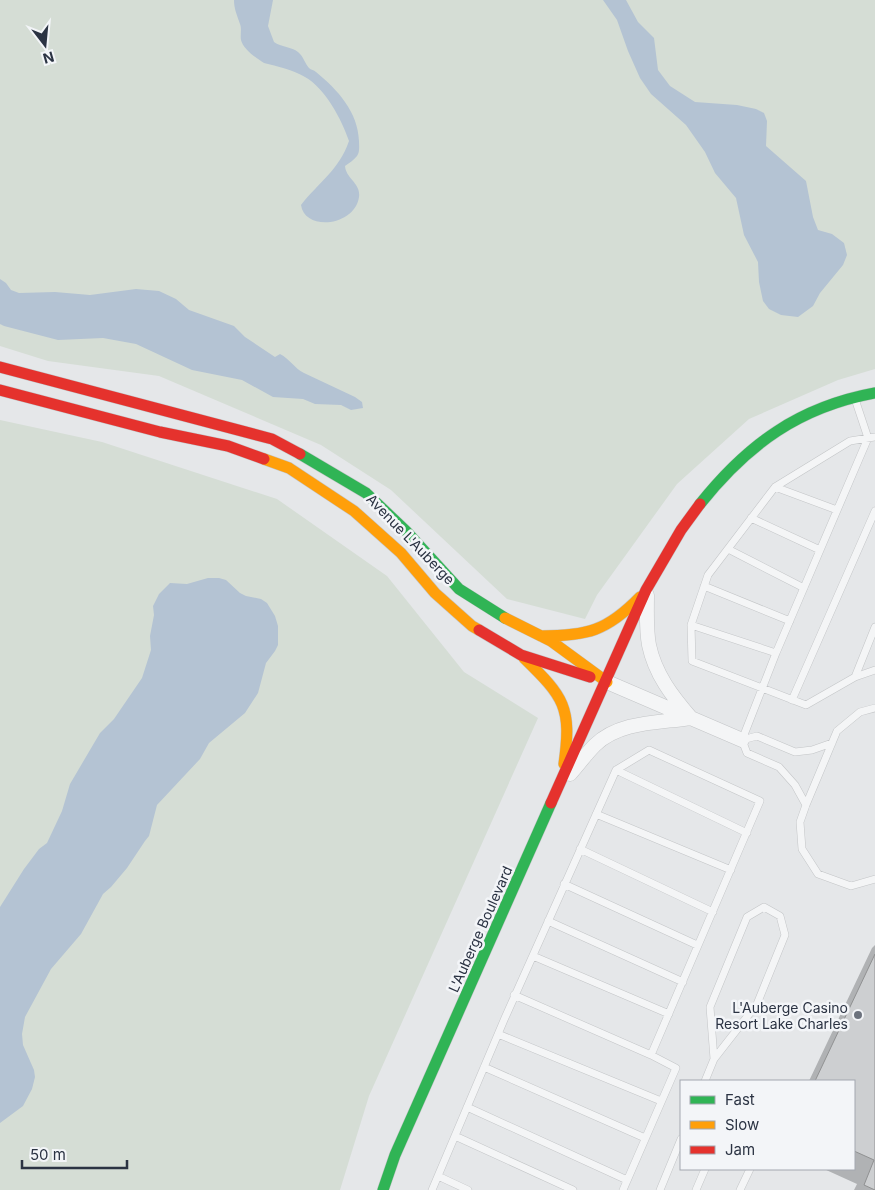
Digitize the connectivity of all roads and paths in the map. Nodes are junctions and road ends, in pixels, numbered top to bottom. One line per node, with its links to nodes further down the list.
1 (0, 367): 18 (street, Avenue L'Auberge)
2 (0, 390): 20 (street, Avenue L'Auberge)
3 (875, 392): 4 (street)
4 (854, 396): 5 (lane); 14 (street)
5 (871, 438): 6 (lane); 7 (lane)
6 (775, 487): 7 (lane); 9 (lane)
7 (837, 510): 11 (lane)
8 (875, 511): 25 (lane)
9 (751, 518): 10 (lane); 11 (lane)
10 (728, 549): 12 (lane); 13 (lane)
11 (820, 550): 13 (lane)
12 (704, 586): 15 (lane); 16 (lane)
13 (804, 588): 15 (lane)
14 (646, 590): 18 (street); 23 (street, L'Auberge Boulevard); 27 (street)
15 (790, 621): 19 (lane)
16 (691, 625): 19 (lane); 24 (lane)
17 (875, 626): 22 (lane)
18 (540, 636): 23 (street, Avenue L'Auberge)
19 (776, 653): 24 (lane)
20 (521, 655): 23 (street, Avenue L'Auberge); 31 (street)
21 (875, 670): 22 (lane)
22 (855, 677): 25 (lane)
23 (606, 682): 27 (street, Avenue L'Auberge); 31 (street, L'Auberge Boulevard)
24 (762, 688): 25 (lane); 28 (lane)
25 (792, 700)
26 (875, 708): 29 (lane)
27 (691, 718): 28 (street, Avenue L'Auberge); 31 (street)
28 (742, 740): 29 (lane); 32 (lane)
29 (832, 743): 32 (lane)
30 (616, 770): 33 (lane); 34 (lane); 34 (lane)
31 (561, 784): 60 (street, L'Auberge Boulevard)
32 (806, 805): 37 (lane)
33 (596, 814): 35 (lane); 36 (lane)
34 (746, 833): 36 (lane)
35 (580, 849): 38 (lane); 39 (lane)
36 (731, 870): 39 (lane)
37 (875, 879)
38 (564, 884): 40 (lane); 41 (lane)
39 (713, 912): 41 (lane)
40 (548, 921): 42 (lane); 43 (lane)
41 (698, 945): 43 (lane)
42 (532, 956): 44 (lane); 45 (lane)
43 (683, 982): 45 (lane)
44 (514, 996): 46 (lane); 47 (lane)
45 (669, 1014): 47 (lane)
46 (498, 1034): 49 (lane); 51 (lane)
47 (651, 1056): 51 (lane)
48 (714, 1059): 48 (lane); 50 (lane)
49 (484, 1067): 52 (lane); 54 (lane)
50 (705, 1080)
51 (662, 1101): 54 (lane)
52 (467, 1107): 53 (lane); 59 (lane)
53 (455, 1136): 58 (lane); 63 (lane)
54 (645, 1138): 59 (lane)
55 (680, 1141): 65 (lane)
56 (705, 1170): 66 (lane)
57 (750, 1170): 67 (lane)
58 (438, 1176): 61 (lane); 62 (lane)
59 (627, 1180): 64 (lane)
60 (383, 1190)
61 (432, 1190)
62 (468, 1190)
63 (573, 1190)
64 (623, 1190)
65 (660, 1190)
66 (696, 1190)
67 (740, 1190)

